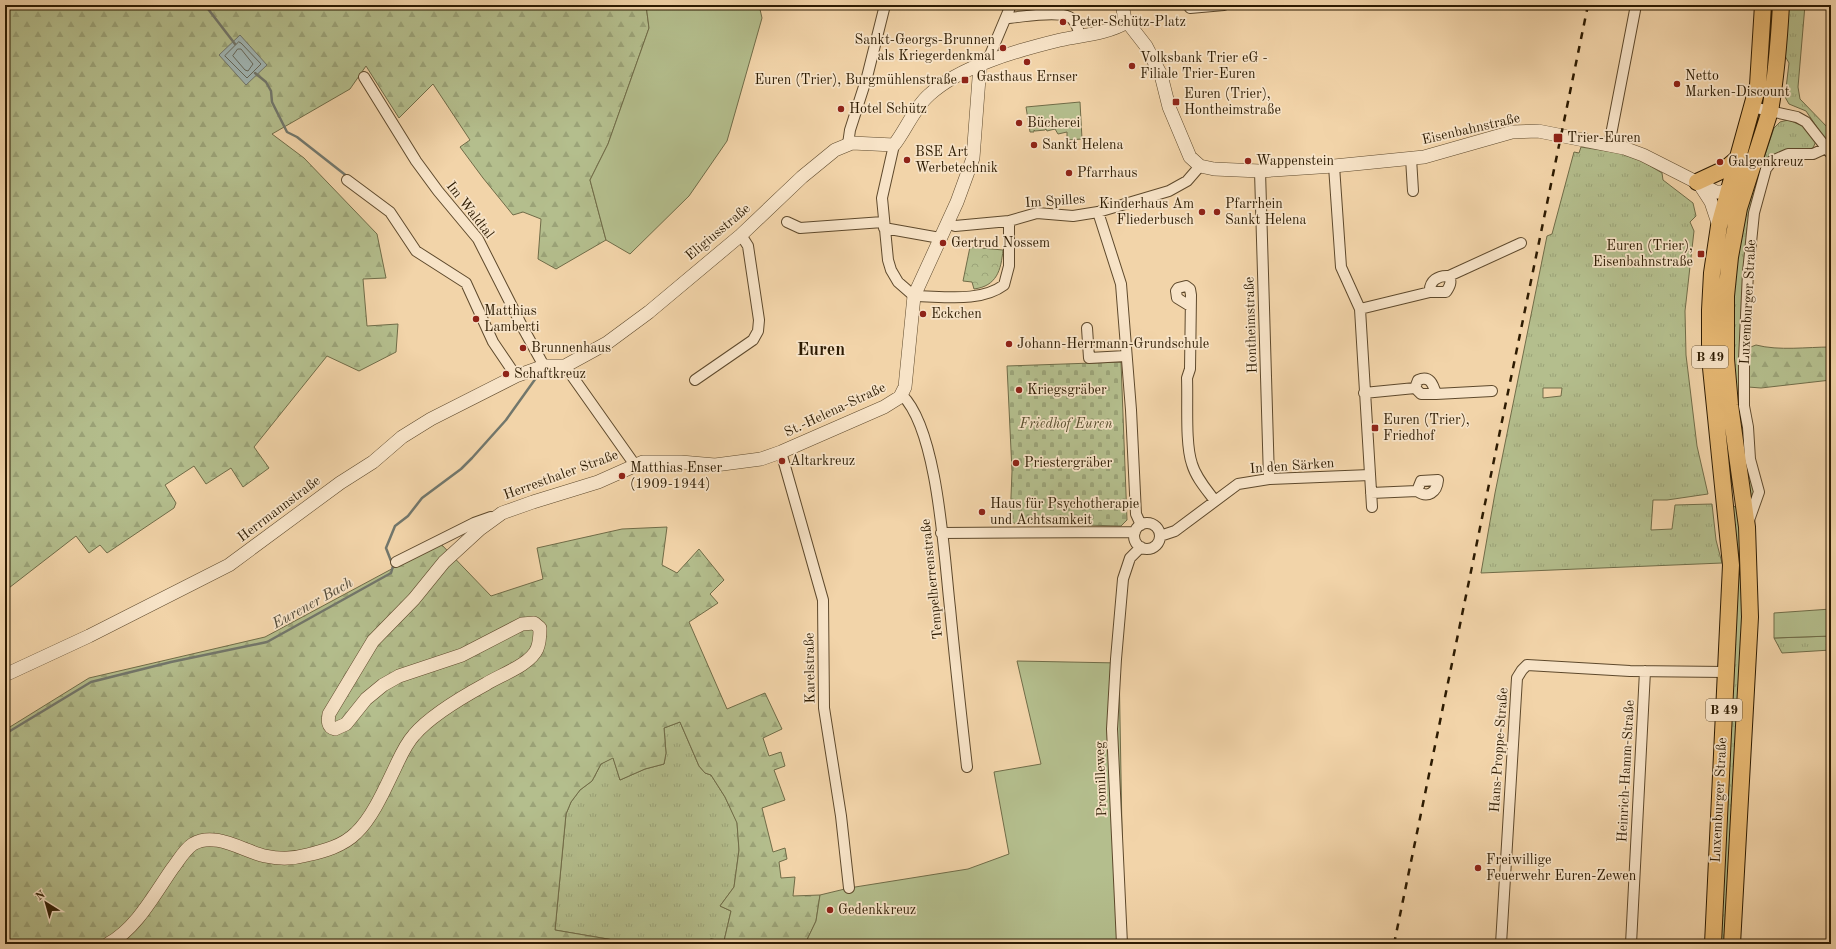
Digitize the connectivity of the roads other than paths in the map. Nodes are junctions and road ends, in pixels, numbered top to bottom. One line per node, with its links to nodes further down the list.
1 (885, 5): 16 (street)
2 (1012, 5): 9 (street)
3 (1122, 5): 10 (street)
4 (1224, 5): 8 (street)
5 (1636, 5): 18 (street)
6 (1763, 5): 14 (main road, Luxemburger Straße / B 49)
7 (1781, 5): 15 (main road, Luxemburger Straße / B 49)
8 (1190, 8)
9 (1006, 18): 11 (street); 12 (street)
10 (1127, 22): 11 (street); 22 (street)
11 (1080, 36): 12 (street)
12 (980, 65): 17 (street); 34 (street, St.-Helena-Straße)
13 (364, 77): 47 (street, Im Waldtal)
14 (1752, 107): 15 (street); 21 (main road, Luxemburger Straße / B 49)
15 (1770, 111): 19 (street); 25 (main road, Luxemburger Straße / B 49)
16 (848, 144): 17 (street, Eligiusstraße); 37 (street, Eligiusstraße)
17 (894, 145): 35 (street)
18 (1609, 145): 20 (street, Eisenbahnstraße); 27 (street, Eisenbahnstraße)
19 (1828, 151): 64 (street, Luxemburger Straße)
20 (1410, 158): 23 (street, Eisenbahnstraße); 29 (street, Eisenbahnstraße)
21 (1738, 158): 27 (main road); 28 (main road, Luxemburger Straße / B 49)
22 (1200, 166): 24 (street, Eisenbahnstraße); 31 (street, Im Spilles)
23 (1334, 166): 24 (street, Eisenbahnstraße); 44 (street)
24 (1260, 171): 59 (street, Hontheimstraße)
25 (1748, 179): 28 (street); 30 (main road, Luxemburger Straße / B 49)
26 (347, 180): 49 (street)
27 (1697, 182): 28 (street, Eisenbahnstraße); 36 (street)
28 (1728, 190): 30 (street); 36 (main road, Luxemburger Straße / B 49)
29 (1413, 191)
30 (1739, 208): 64 (main road, Luxemburger Straße / B 49)
31 (1098, 212): 32 (street, Im Spilles); 46 (street)
32 (1009, 221): 34 (street, Im Spilles); 42 (street)
33 (788, 222): 35 (street)
34 (948, 223): 38 (street, St.-Helena-Straße)
35 (884, 225): 38 (street); 42 (street)
36 (1719, 226): 60 (main road, Luxemburger Straße / B 49)
37 (741, 234): 48 (street, Eligiusstraße); 50 (street)
38 (940, 238): 42 (street, St.-Helena-Straße)
39 (1521, 244): 40 (street)
40 (1449, 276): 41 (street); 41 (street)
41 (1430, 292): 44 (street)
42 (914, 296): 52 (street, St.-Helena-Straße)
43 (1190, 306): 63 (street)
44 (1360, 309): 54 (street)
45 (1087, 328): 46 (street)
46 (1126, 356): 67 (street)
47 (544, 366): 48 (street, Herrmannstraße); 49 (street, Herrmannstraße)
48 (565, 366): 57 (street)
49 (516, 376): 74 (street, Herrmannstraße)
50 (695, 380)
51 (1415, 388): 54 (street); 55 (street); 55 (street)
52 (904, 391): 56 (street, St.-Helena-Straße); 68 (street, Tempelherrenstraße)
53 (1492, 391): 55 (street)
54 (1364, 392): 58 (street)
55 (1436, 394)
56 (781, 452): 57 (street, St.-Helena-Straße); 76 (street, Karelstraße)
57 (635, 465): 66 (street, Herresthaler Straße)
58 (1370, 475): 59 (street, In den Särken); 62 (street)
59 (1269, 479): 63 (street, In den Särken)
60 (1724, 488): 64 (street); 73 (main road, Luxemburger Straße / B 49)
61 (1417, 491): 62 (street)
62 (1371, 493): 65 (street)
63 (1215, 501): 69 (street, In den Särken)
64 (1750, 504): 82 (main road, Luxemburger Straße / B 49)
65 (1372, 507)
66 (502, 513): 71 (street); 77 (street, Herresthaler Straße)
67 (1138, 528): 68 (street); 69 (street); 70 (street)
68 (941, 533): 75 (street, Tempelherrenstraße)
69 (1160, 536): 70 (street)
70 (1141, 547): 78 (street, Promilleweg)
71 (396, 562)
72 (1645, 671): 73 (street, Hans-Proppe-Straße); 79 (street, Hans-Proppe-Straße); 80 (street, Heinrich-Hamm-Straße)
73 (1726, 672): 81 (main road, Luxemburger Straße / B 49)
74 (5, 675)
75 (967, 767)
76 (850, 888)
77 (108, 944)
78 (1122, 944)
79 (1501, 944)
80 (1631, 944)
81 (1713, 944)
82 (1732, 944)

